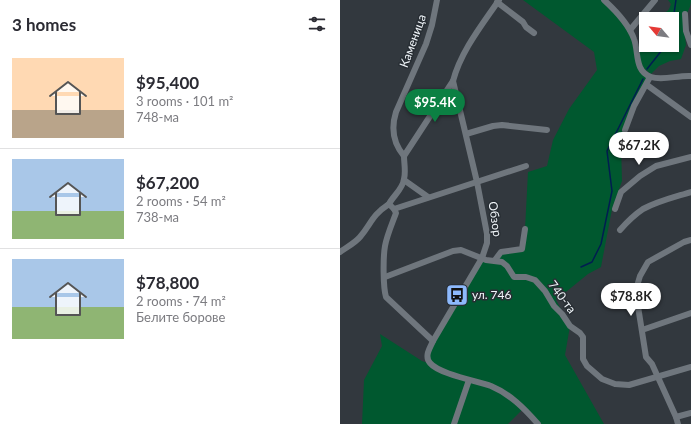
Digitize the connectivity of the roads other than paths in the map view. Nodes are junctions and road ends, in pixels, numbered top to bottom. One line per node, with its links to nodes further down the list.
1 (437, 0): 18 (street, Каменица)
2 (604, 0): 6 (street)
3 (655, 0): 6 (street)
4 (498, 1): 8 (street); 12 (street)
5 (685, 14): 7 (street)
6 (630, 30): 11 (street)
7 (688, 30): 9 (street)
8 (534, 33)
9 (691, 45)
10 (691, 76): 11 (street)
11 (650, 77): 13 (street)
12 (453, 80): 17 (street, Обзор); 18 (street)
13 (647, 85): 14 (street); 16 (street)
14 (691, 117)
15 (547, 130): 17 (street)
16 (625, 130)
17 (466, 134): 22 (street, Обзор)
18 (404, 156): 21 (street, Каменица)
19 (691, 157): 26 (street)
20 (526, 166): 22 (street)
21 (404, 180): 24 (street); 25 (street)
22 (477, 182): 24 (street); 31 (street, Обзор)
23 (691, 192): 28 (street)
24 (428, 197): 25 (street)
25 (391, 207): 30 (street); 33 (street)
26 (615, 209)
27 (525, 229): 32 (street)
28 (620, 230)
29 (691, 240): 35 (street)
30 (340, 252)
31 (482, 258): 32 (street, 740-та); 33 (street, 740-та); 36 (street, Обзор)
32 (495, 260): 38 (street, 740-та)
33 (385, 277): 36 (street)
34 (691, 313): 35 (street)
35 (642, 330): 38 (street)
36 (434, 341): 39 (street, Обзор)
37 (691, 367): 38 (street, 740-та)
38 (657, 377): 41 (street)
39 (468, 380): 42 (street); 43 (street, Обзор)
40 (691, 413): 41 (street)
41 (676, 417): 44 (street)
42 (454, 424)
43 (538, 424)
44 (678, 424)

